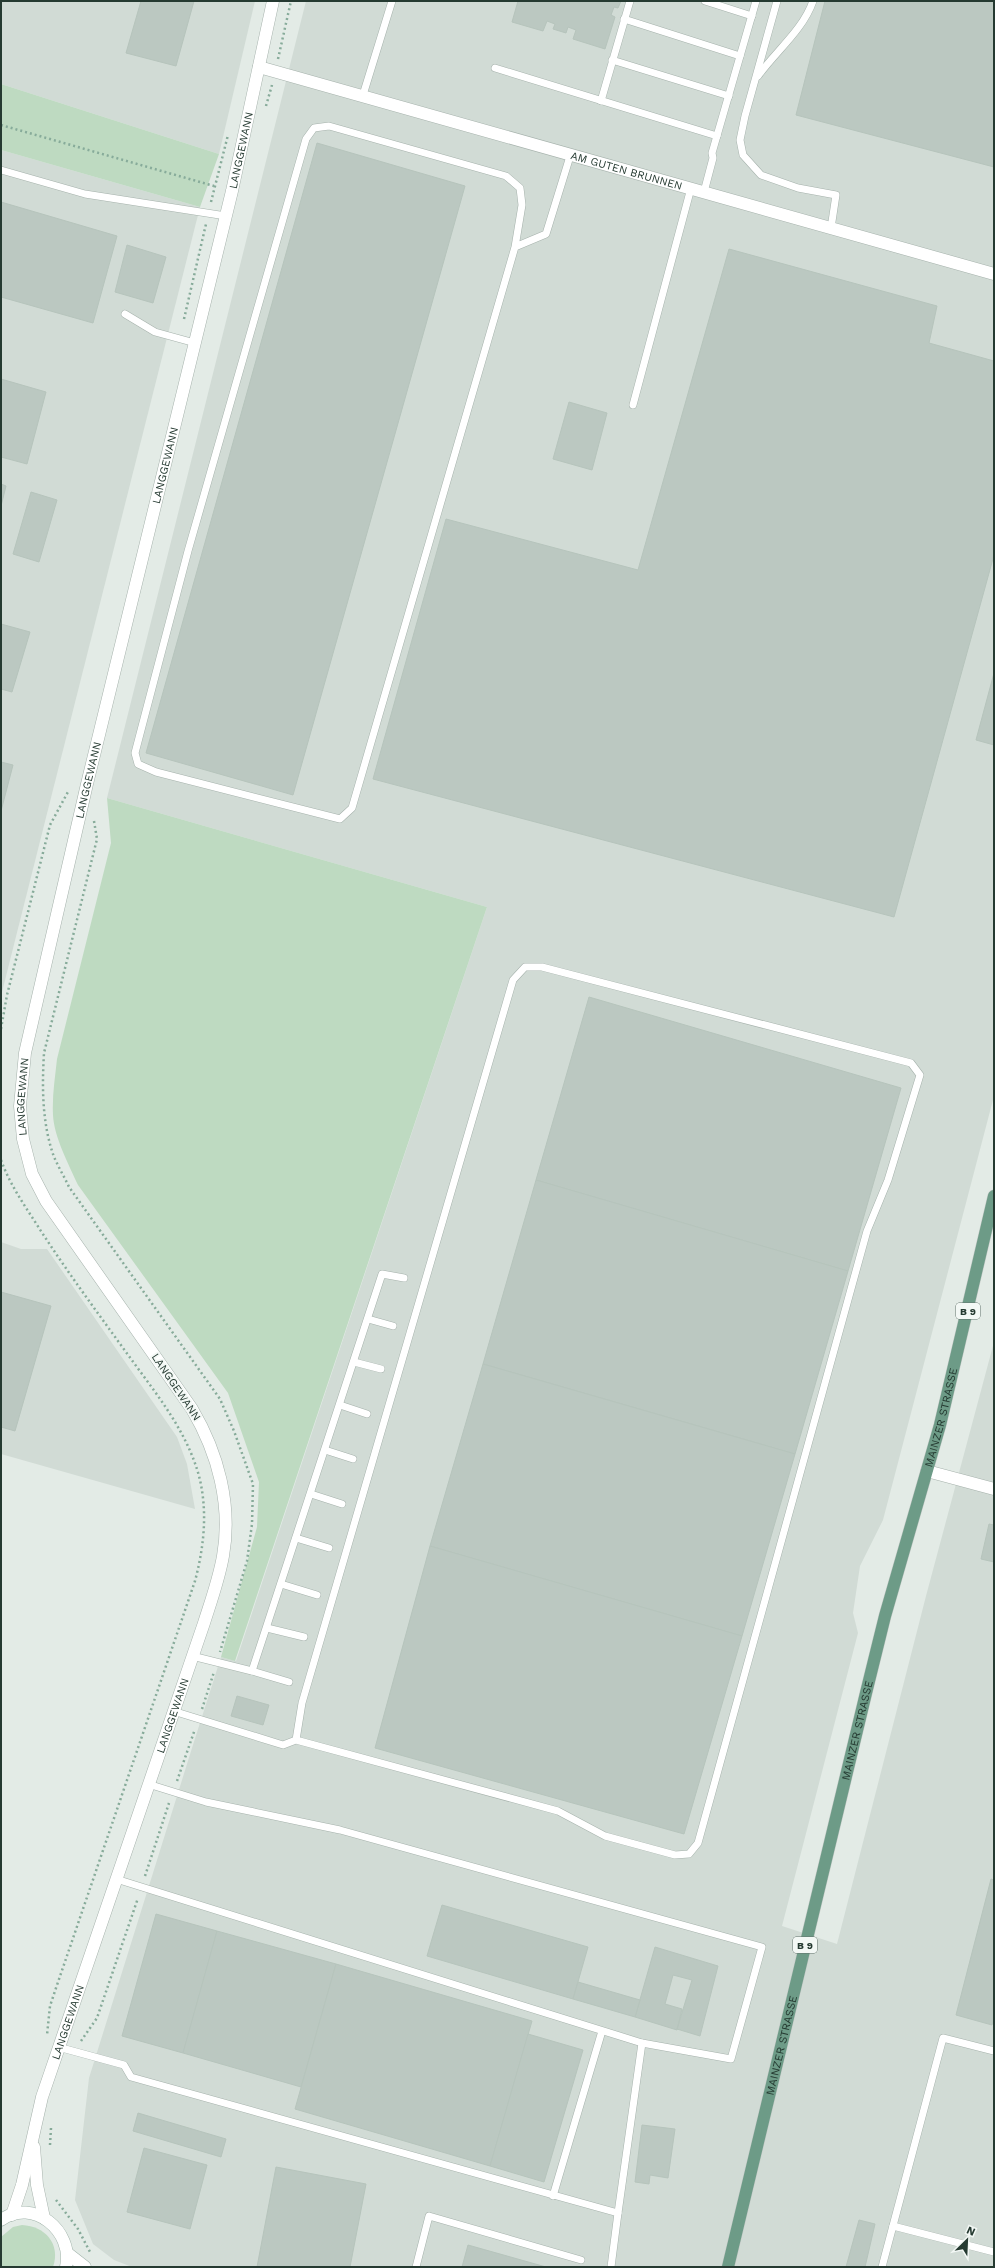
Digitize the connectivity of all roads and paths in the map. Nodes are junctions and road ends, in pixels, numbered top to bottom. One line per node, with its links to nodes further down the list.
1 (273, 1): 13 (street, LANGGEWANN)
2 (291, 1): 15 (path)
3 (392, 1): 17 (lane)
4 (630, 1): 10 (lane)
5 (705, 1): 9 (lane)
6 (756, 1): 9 (lane)
7 (776, 1): 16 (lane)
8 (813, 1): 16 (lane)
9 (752, 16): 11 (lane)
10 (624, 19): 11 (lane); 12 (lane)
11 (740, 56): 18 (lane)
12 (612, 60): 18 (lane); 19 (lane)
13 (259, 67): 15 (street, AM GUTEN BRUNNEN); 28 (street, LANGGEWANN)
14 (495, 68): 19 (lane)
15 (276, 72): 17 (street, AM GUTEN BRUNNEN); 20 (path)
16 (756, 80): 32 (lane)
17 (363, 95): 24 (street, AM GUTEN BRUNNEN)
18 (729, 96): 23 (lane)
19 (601, 101): 23 (lane)
20 (266, 107)
21 (1, 125): 26 (path)
22 (230, 127): 26 (path)
23 (717, 136): 29 (lane)
24 (571, 153): 27 (street, AM GUTEN BRUNNEN); 33 (lane)
25 (1, 170): 30 (lane)
26 (214, 186): 28 (path); 30 (path)
27 (691, 188): 29 (street, AM GUTEN BRUNNEN); 38 (lane)
28 (232, 191): 31 (street, LANGGEWANN)
29 (704, 192): 32 (street, AM GUTEN BRUNNEN)
30 (209, 213): 31 (lane); 36 (path)
31 (226, 216): 37 (street, LANGGEWANN)
32 (831, 228): 34 (street, AM GUTEN BRUNNEN)
33 (515, 247): 33 (lane)
34 (994, 274)
35 (125, 314): 36 (lane)
36 (180, 339): 37 (lane)
37 (195, 342): 63 (street, LANGGEWANN)
38 (633, 405)
39 (70, 788): 41 (path)
40 (94, 817): 64 (path)
41 (1, 1029)
42 (1, 1160): 75 (path)
43 (994, 1196): 53 (main road, MAINZER STRASSE / B 9)
44 (404, 1278): 45 (lane)
45 (368, 1319): 46 (lane); 47 (lane)
46 (393, 1326)
47 (354, 1362): 48 (lane); 49 (lane)
48 (381, 1369)
49 (340, 1405): 50 (lane); 51 (lane)
50 (367, 1414)
51 (325, 1450): 52 (lane); 55 (lane)
52 (354, 1459)
53 (928, 1471): 54 (street); 97 (main road, MAINZER STRASSE / B 9)
54 (994, 1489)
55 (311, 1494): 56 (lane); 57 (lane)
56 (342, 1504)
57 (296, 1538): 58 (lane); 59 (lane)
58 (329, 1548)
59 (281, 1584): 60 (lane); 61 (lane)
60 (317, 1595)
61 (267, 1628): 62 (lane); 65 (lane)
62 (304, 1636)
63 (192, 1656): 64 (lane); 67 (street, LANGGEWANN)
64 (217, 1662): 65 (lane); 68 (path)
65 (252, 1671): 66 (lane)
66 (289, 1682)
67 (173, 1712): 68 (lane); 70 (street, LANGGEWANN)
68 (198, 1719): 69 (lane); 71 (path)
69 (296, 1740): 69 (lane)
70 (148, 1784): 71 (lane); 72 (street, LANGGEWANN)
71 (173, 1792): 73 (path); 76 (lane)
72 (116, 1879): 73 (lane); 77 (street, LANGGEWANN)
73 (142, 1887): 74 (lane); 79 (path)
74 (602, 2031): 76 (lane); 84 (lane)
75 (46, 2038)
76 (642, 2042): 85 (lane)
77 (58, 2046): 79 (lane); 81 (street, LANGGEWANN)
78 (994, 2051): 88 (lane)
79 (75, 2052): 84 (lane)
80 (52, 2122): 82 (path)
81 (34, 2134): 86 (street, LANGGEWANN); 87 (street, LANGGEWANN)
82 (50, 2150)
83 (54, 2195): 91 (path)
84 (553, 2196): 85 (lane)
85 (618, 2213): 96 (lane)
86 (6, 2218): 87 (street)
87 (44, 2218): 90 (street)
88 (893, 2226): 89 (lane); 98 (lane)
89 (994, 2252)
90 (68, 2253): 93 (street); 94 (street)
91 (94, 2256)
92 (581, 2260): 95 (lane)
93 (66, 2267)
94 (86, 2267)
95 (416, 2267)
96 (611, 2267)
97 (728, 2267)
98 (882, 2267)

